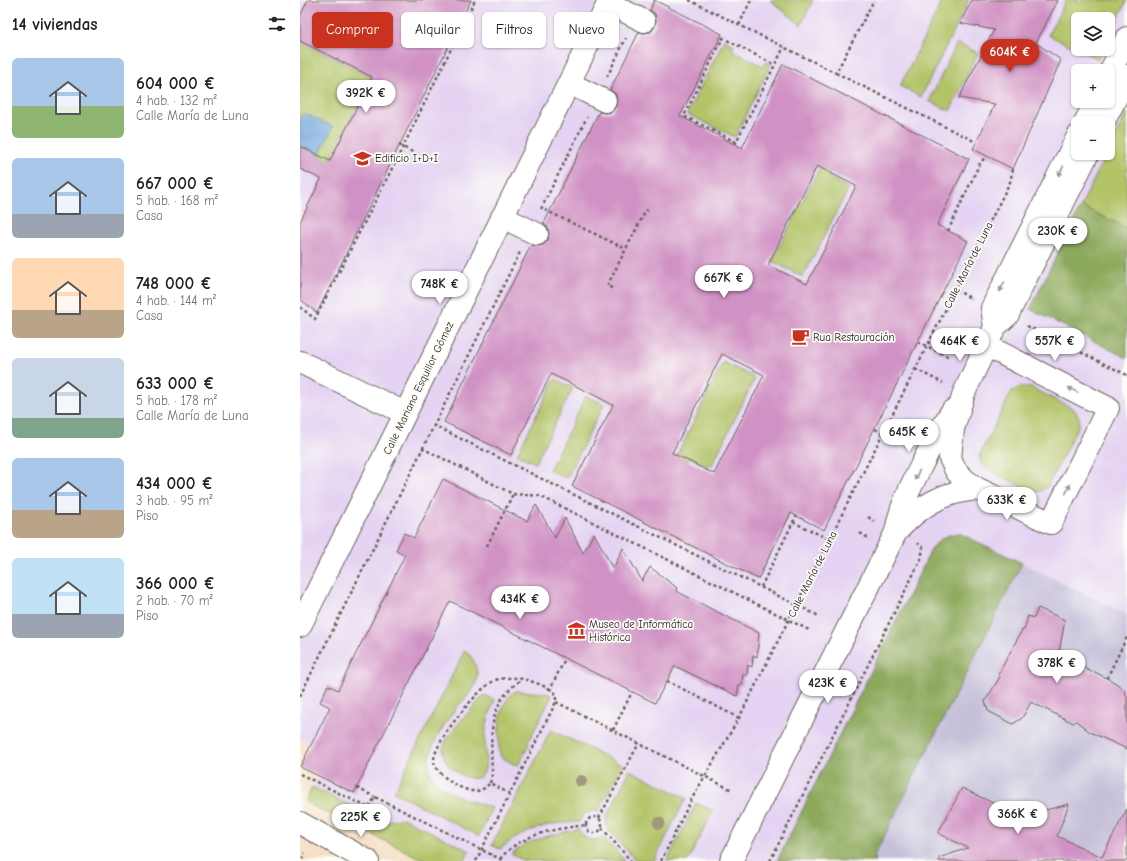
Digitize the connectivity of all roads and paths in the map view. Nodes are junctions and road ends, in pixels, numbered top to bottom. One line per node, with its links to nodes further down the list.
1 (475, 0): 19 (path)
2 (689, 0): 7 (path)
3 (750, 0): 7 (path)
4 (874, 0): 12 (path)
5 (609, 2): 6 (street); 14 (street, Calle Mariano Esquillor Gómez)
6 (644, 21)
7 (739, 24): 9 (path)
8 (1127, 38): 10 (street)
9 (784, 47): 11 (path); 12 (path)
10 (1114, 64)
11 (775, 65): 11 (path)
12 (836, 72): 17 (path)
13 (1127, 76): 16 (street)
14 (568, 83): 15 (street); 27 (street, Calle Mariano Esquillor Gómez)
15 (605, 101)
16 (1107, 116)
17 (976, 142)
18 (399, 145): 19 (path)
19 (403, 147): 23 (path); 32 (path)
20 (1071, 150): 34 (street, one-way to 34)
21 (986, 156): 28 (path)
22 (1085, 160): 34 (street)
23 (430, 161)
24 (1013, 169): 36 (path, Calle María de Luna)
25 (541, 209): 30 (path)
26 (650, 213): 30 (path)
27 (502, 217): 29 (street); 42 (street, Calle Mariano Esquillor Gómez)
28 (948, 231)
29 (537, 234)
30 (626, 249): 31 (path)
31 (612, 288)
32 (300, 307)
33 (1024, 324): 40 (path)
34 (991, 337): 41 (street); 47 (street, one-way to 34)
35 (918, 342): 36 (path)
36 (927, 346): 37 (path); 39 (path, Calle María de Luna)
37 (949, 357)
38 (300, 362): 42 (street)
39 (915, 369): 41 (path); 45 (path, Calle María de Luna)
40 (1127, 375)
41 (955, 389): 47 (street); 51 (street, one-way to 51)
42 (405, 413): 61 (street, Calle Mariano Esquillor Gómez)
43 (434, 425): 57 (path)
44 (875, 429): 45 (path)
45 (883, 433): 46 (path); 53 (path, Calle María de Luna)
46 (905, 444)
47 (978, 489): 51 (street)
48 (513, 494): 56 (path); 60 (path); 70 (path)
49 (796, 516): 50 (path)
50 (793, 522): 53 (path); 57 (path)
51 (896, 532): 93 (street)
52 (860, 533): 54 (path)
53 (829, 539): 58 (path, Calle María de Luna)
54 (870, 539)
55 (918, 543): 94 (path)
56 (487, 546)
57 (761, 587): 58 (path)
58 (796, 605): 59 (path); 60 (path, Calle María de Luna)
59 (819, 616)
60 (788, 620): 62 (path); 72 (path, Calle María de Luna)
61 (300, 626)
62 (811, 631)
63 (1127, 637): 66 (path)
64 (565, 659): 68 (path)
65 (522, 678): 68 (path); 77 (path); 77 (path)
66 (1107, 678)
67 (667, 681): 72 (path)
68 (550, 689): 71 (path)
69 (632, 692): 73 (path)
70 (300, 696)
71 (556, 702): 73 (path); 80 (path)
72 (739, 718): 76 (path, Calle María de Luna)
73 (613, 730): 74 (path)
74 (639, 743): 76 (path); 82 (path)
75 (300, 774): 81 (path)
76 (706, 776): 79 (path); 92 (path, Calle María de Luna)
77 (490, 783): 80 (path)
78 (357, 788): 81 (path)
79 (732, 790)
80 (510, 794): 86 (path)
81 (375, 797): 86 (path)
82 (599, 818): 84 (path); 85 (path)
83 (300, 823): 88 (street)
84 (586, 825): 85 (path); 87 (path)
85 (602, 828): 91 (path)
86 (482, 850): 87 (path); 89 (path)
87 (500, 859): 90 (path)
88 (368, 861)
89 (476, 861)
90 (504, 861)
91 (631, 861)
92 (661, 861)
93 (730, 861)
94 (770, 861)

